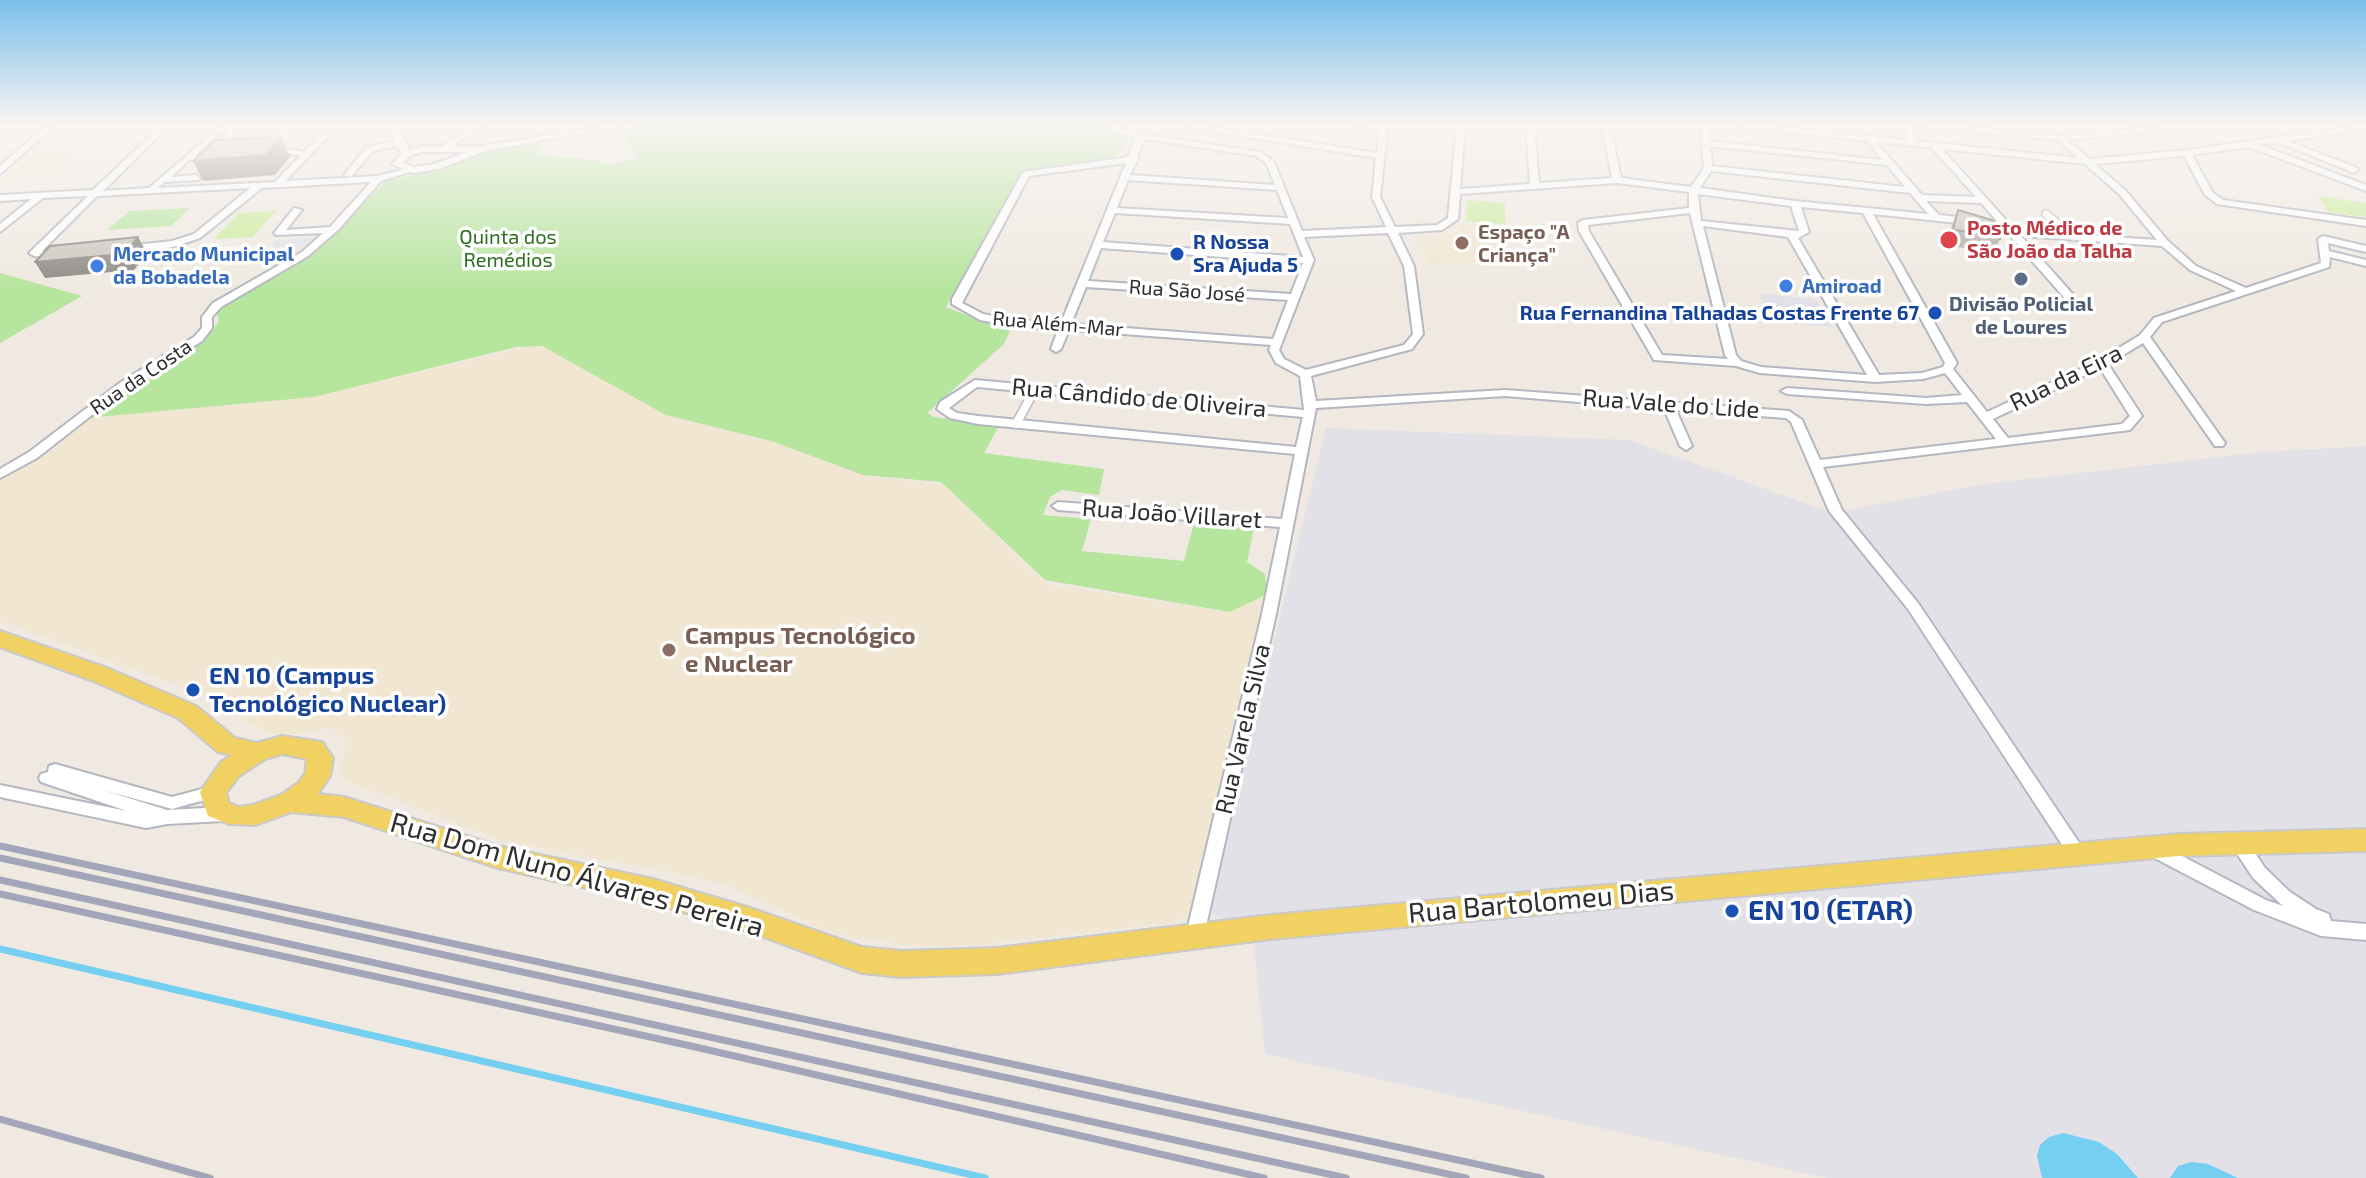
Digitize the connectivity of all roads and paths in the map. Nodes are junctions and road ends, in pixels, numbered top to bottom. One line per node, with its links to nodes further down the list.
1 (108, 180): 29 (street)
2 (162, 180): 24 (street)
3 (282, 180): 21 (street)
4 (341, 180): 21 (street)
5 (380, 180): 47 (street, Rua da Costa)
6 (1023, 180): 66 (street, Rua Além-Mar)
7 (1124, 180): 36 (street)
8 (1167, 180): 25 (street)
9 (1278, 180): 25 (street)
10 (1377, 180): 48 (street)
11 (1458, 180): 27 (street)
12 (1535, 180): 23 (street)
13 (1617, 180): 23 (street); 28 (street)
14 (1701, 180): 28 (street)
15 (1801, 180): 30 (street)
16 (1904, 180): 30 (street)
17 (1965, 180): 33 (street)
18 (2109, 180): 53 (street)
19 (2201, 180): 45 (street)
20 (2345, 180): 26 (street)
21 (279, 183): 22 (street)
22 (261, 184): 24 (street); 29 (street); 57 (street)
23 (1535, 186): 27 (street)
24 (153, 188): 29 (street)
25 (1281, 188): 43 (street)
26 (2366, 188)
27 (1457, 192): 48 (street)
28 (1693, 192): 34 (street); 37 (street)
29 (93, 194): 31 (street); 58 (street)
30 (1917, 195): 33 (street); 40 (street)
31 (40, 196): 32 (street); 42 (street)
32 (0, 198)
33 (1983, 200): 49 (street)
34 (1795, 204): 38 (street); 51 (street)
35 (297, 210): 47 (street)
36 (1112, 210): 43 (street); 54 (street)
37 (1694, 210): 44 (street); 70 (street)
38 (1866, 211): 40 (street); 72 (street)
39 (2046, 214): 52 (street)
40 (1936, 218): 49 (street)
41 (0, 219): 42 (street)
42 (11, 219): 46 (street)
43 (1293, 221): 50 (street)
44 (1697, 223): 51 (street); 70 (street)
45 (2366, 223)
46 (0, 229)
47 (331, 230): 87 (street, Rua da Costa)
48 (1392, 231): 50 (street); 73 (street)
49 (2012, 233): 52 (street); 65 (street)
50 (1299, 234): 60 (street)
51 (1792, 235): 74 (street)
52 (2074, 237): 53 (street)
53 (2165, 243): 63 (street)
54 (1098, 245): 60 (street); 62 (street)
55 (2323, 246): 56 (street); 59 (street); 61 (street); 63 (street, Rua da Eira)
56 (2366, 249)
57 (115, 250)
58 (72, 254)
59 (2366, 255)
60 (1309, 260): 64 (street)
61 (2366, 263)
62 (1081, 284): 64 (street, Rua São José); 66 (street)
63 (2244, 291): 67 (street, Rua da Eira)
64 (1294, 297): 68 (street)
65 (2073, 301)
66 (1064, 325): 68 (street, Rua Além-Mar); 69 (street)
67 (2144, 337): 71 (street, Rua da Eira); 83 (street)
68 (1275, 342): 73 (street)
69 (1056, 349)
70 (1737, 363): 74 (street)
71 (2102, 363): 80 (street, Rua da Eira); 82 (street)
72 (1947, 369): 74 (street); 77 (street)
73 (1305, 374): 79 (street)
74 (1875, 379)
75 (1035, 389): 79 (street, Rua Cândido de Oliveira); 81 (street); 81 (street, Rua Cândido de Oliveira)
76 (1787, 391): 77 (street)
77 (1971, 398): 80 (street)
78 (1668, 404): 79 (street, Rua Vale do Lide); 84 (street); 86 (street, Rua Vale do Lide)
79 (1310, 410): 85 (street, Rua Varela Silva)
80 (1987, 417): 82 (street)
81 (1016, 424): 85 (street)
82 (2004, 441): 86 (street)
83 (2219, 443)
84 (1686, 446)
85 (1300, 451): 89 (street, Rua Varela Silva)
86 (1816, 464): 101 (street, Rua Vale do Lide)
87 (0, 474)
88 (1058, 506): 89 (street, Rua João Villaret)
89 (1286, 523): 103 (street, Rua Varela Silva)
90 (0, 639): 91 (main road)
91 (228, 757): 92 (main road); 95 (main road)
92 (317, 776): 94 (main road); 96 (main road)
93 (0, 791): 97 (street)
94 (290, 802): 95 (main road); 96 (main road, Rua Dom Nuno Álvares Pereira)
95 (219, 803): 97 (street); 97 (street)
96 (344, 807): 103 (main road, Rua Dom Nuno Álvares Pereira)
97 (167, 817)
98 (2366, 840): 99 (main road, Rua Bartolomeu Dias)
99 (2238, 841): 100 (main road, Rua Bartolomeu Dias); 102 (street)
100 (2153, 849): 101 (main road, Rua Bartolomeu Dias); 102 (street)
101 (2078, 855): 103 (main road, Rua Bartolomeu Dias)
102 (2366, 931)
103 (1195, 935)

